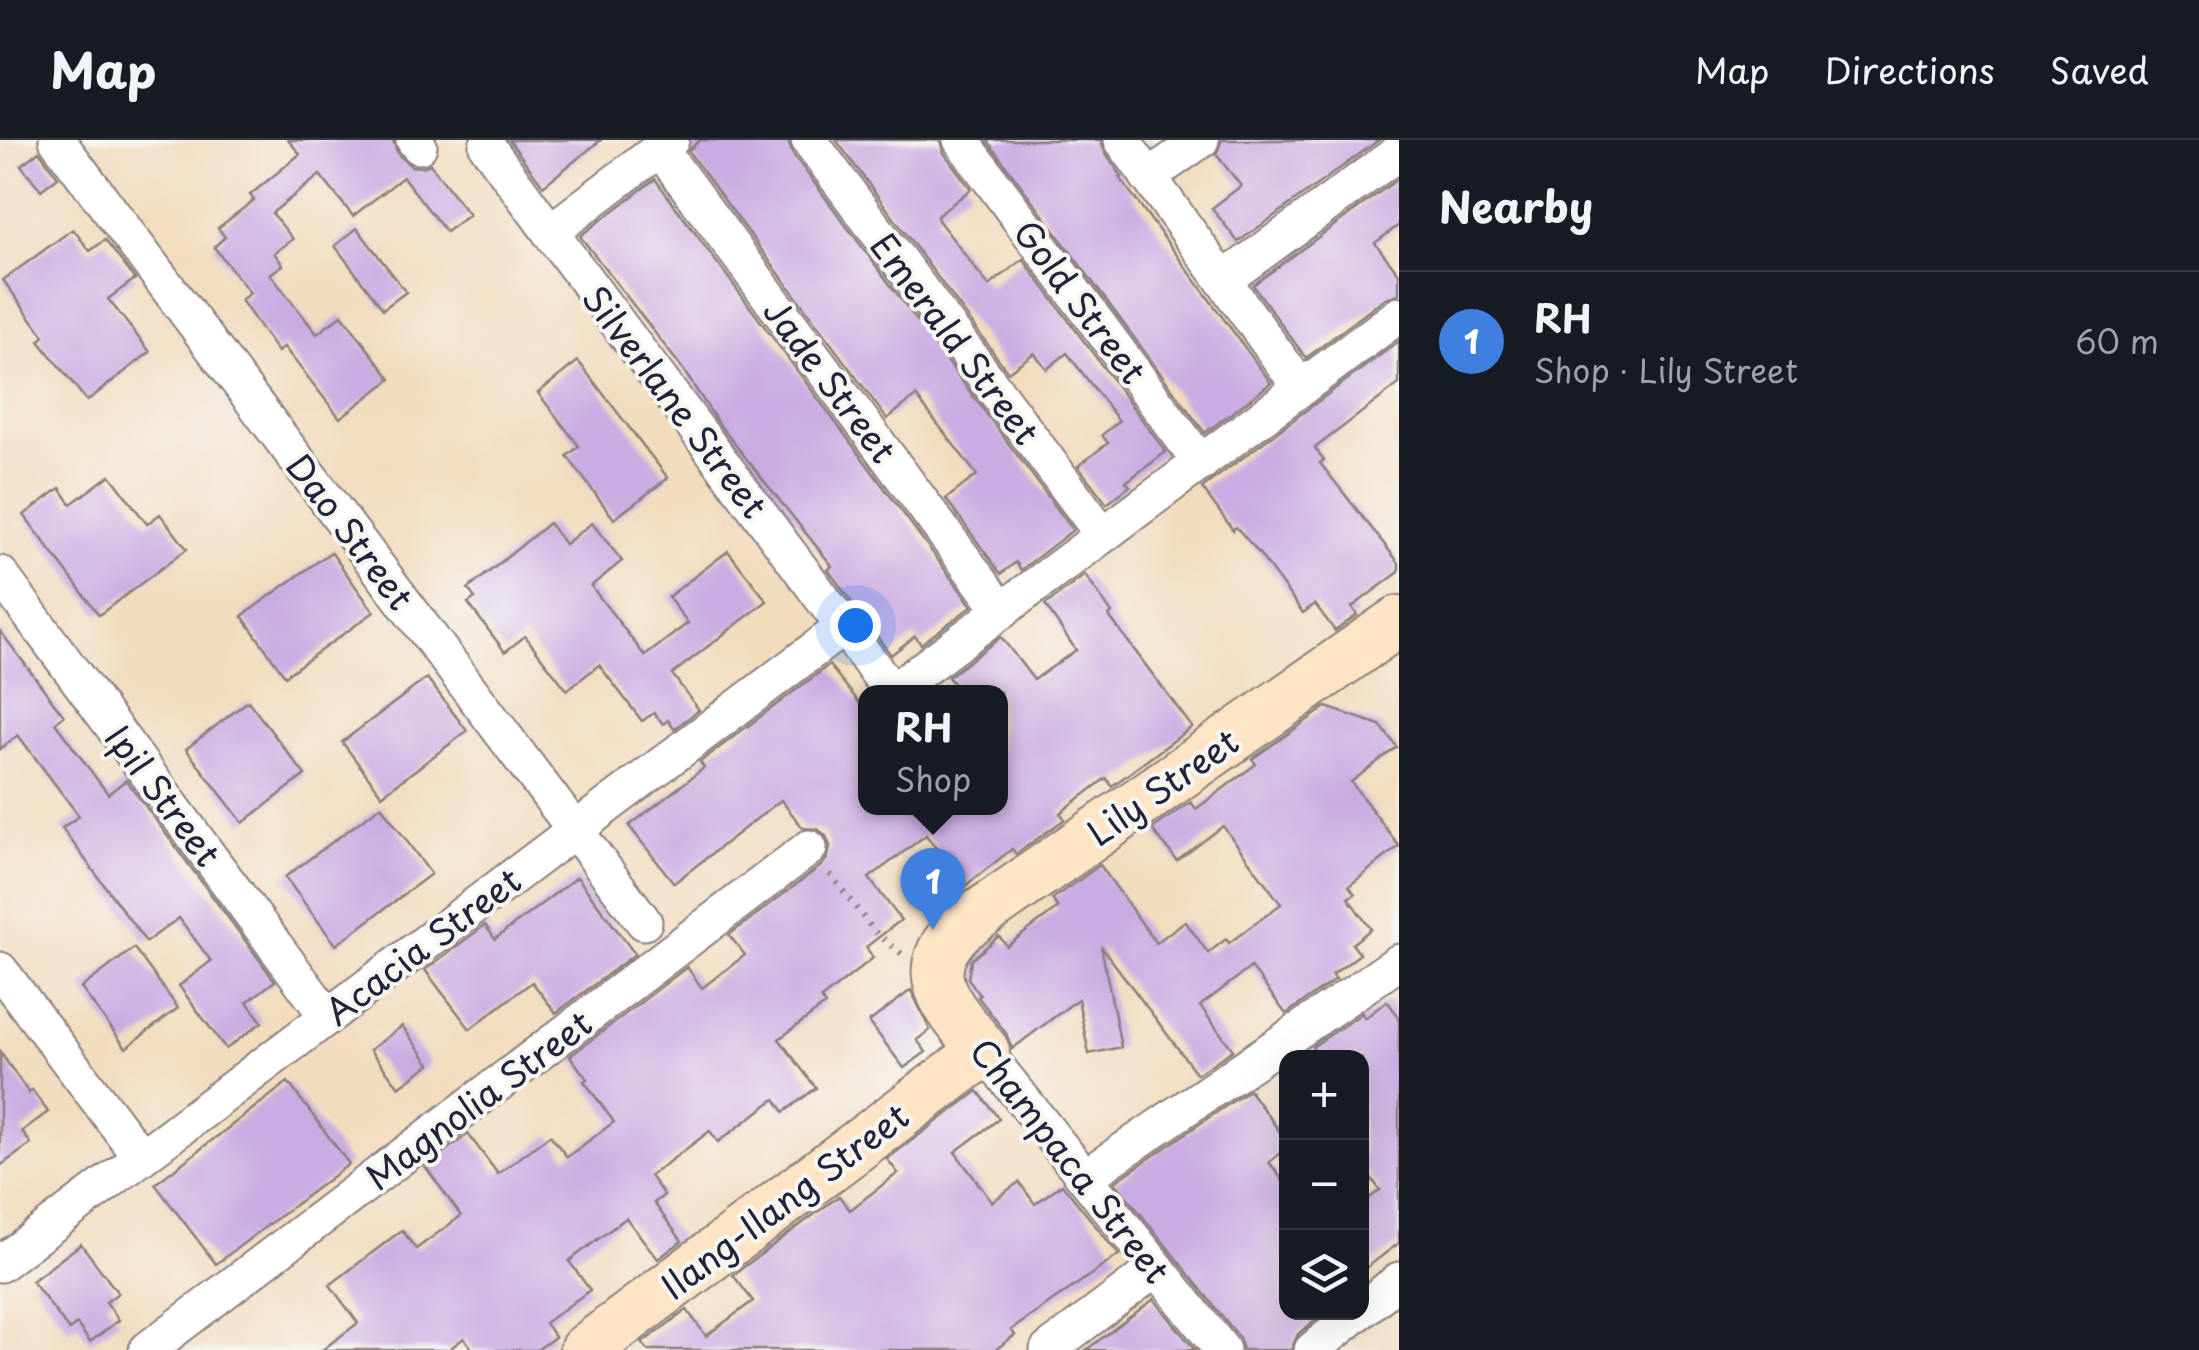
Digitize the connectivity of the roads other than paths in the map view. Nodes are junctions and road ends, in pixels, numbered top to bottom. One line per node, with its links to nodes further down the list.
1 (57, 140): 22 (street, Dao Street)
2 (810, 140): 15 (street, Emerald Street)
3 (961, 140): 14 (street, Gold Street)
4 (1122, 140): 9 (street)
5 (1200, 140): 9 (street)
6 (666, 144): 10 (street); 17 (street, Jade Street)
7 (487, 146): 10 (street, Silverlane Street)
8 (1399, 152): 11 (street)
9 (1148, 176): 11 (street)
10 (550, 232): 19 (street, Silverlane Street)
11 (1223, 280): 13 (street)
12 (1399, 315): 13 (street, Silverlane Street)
13 (1301, 388): 14 (street, Silverlane Street)
14 (1201, 463): 15 (street, Silverlane Street)
15 (1103, 536): 17 (street, Silverlane Street)
16 (0, 574): 28 (street, Ipil Street)
17 (1002, 610): 21 (street, Silverlane Street)
18 (1399, 621): 25 (street, Lily Street)
19 (844, 628): 20 (street, Silverlane Street); 22 (street, Acacia Street)
20 (887, 685)
21 (901, 685)
22 (576, 830): 24 (street, Dao Street); 28 (street, Acacia Street)
23 (809, 848): 37 (street, Magnolia Street)
24 (644, 922)
25 (936, 962): 29 (street, Champaca Street)
26 (1399, 962): 31 (street)
27 (0, 970): 30 (street)
28 (327, 1016): 30 (street, Acacia Street)
29 (984, 1051): 31 (street, Champaca Street); 38 (street, Ilang-Ilang Street)
30 (141, 1158): 32 (street, Acacia Street)
31 (1085, 1177): 33 (street, Champaca Street)
32 (0, 1264)
33 (1157, 1268): 39 (street); 40 (street, Champaca Street)
34 (1399, 1280): 35 (street)
35 (1369, 1305)
36 (1350, 1320): 41 (street)
37 (147, 1350)
38 (585, 1350)
39 (1048, 1350)
40 (1222, 1350)
41 (1312, 1350)

